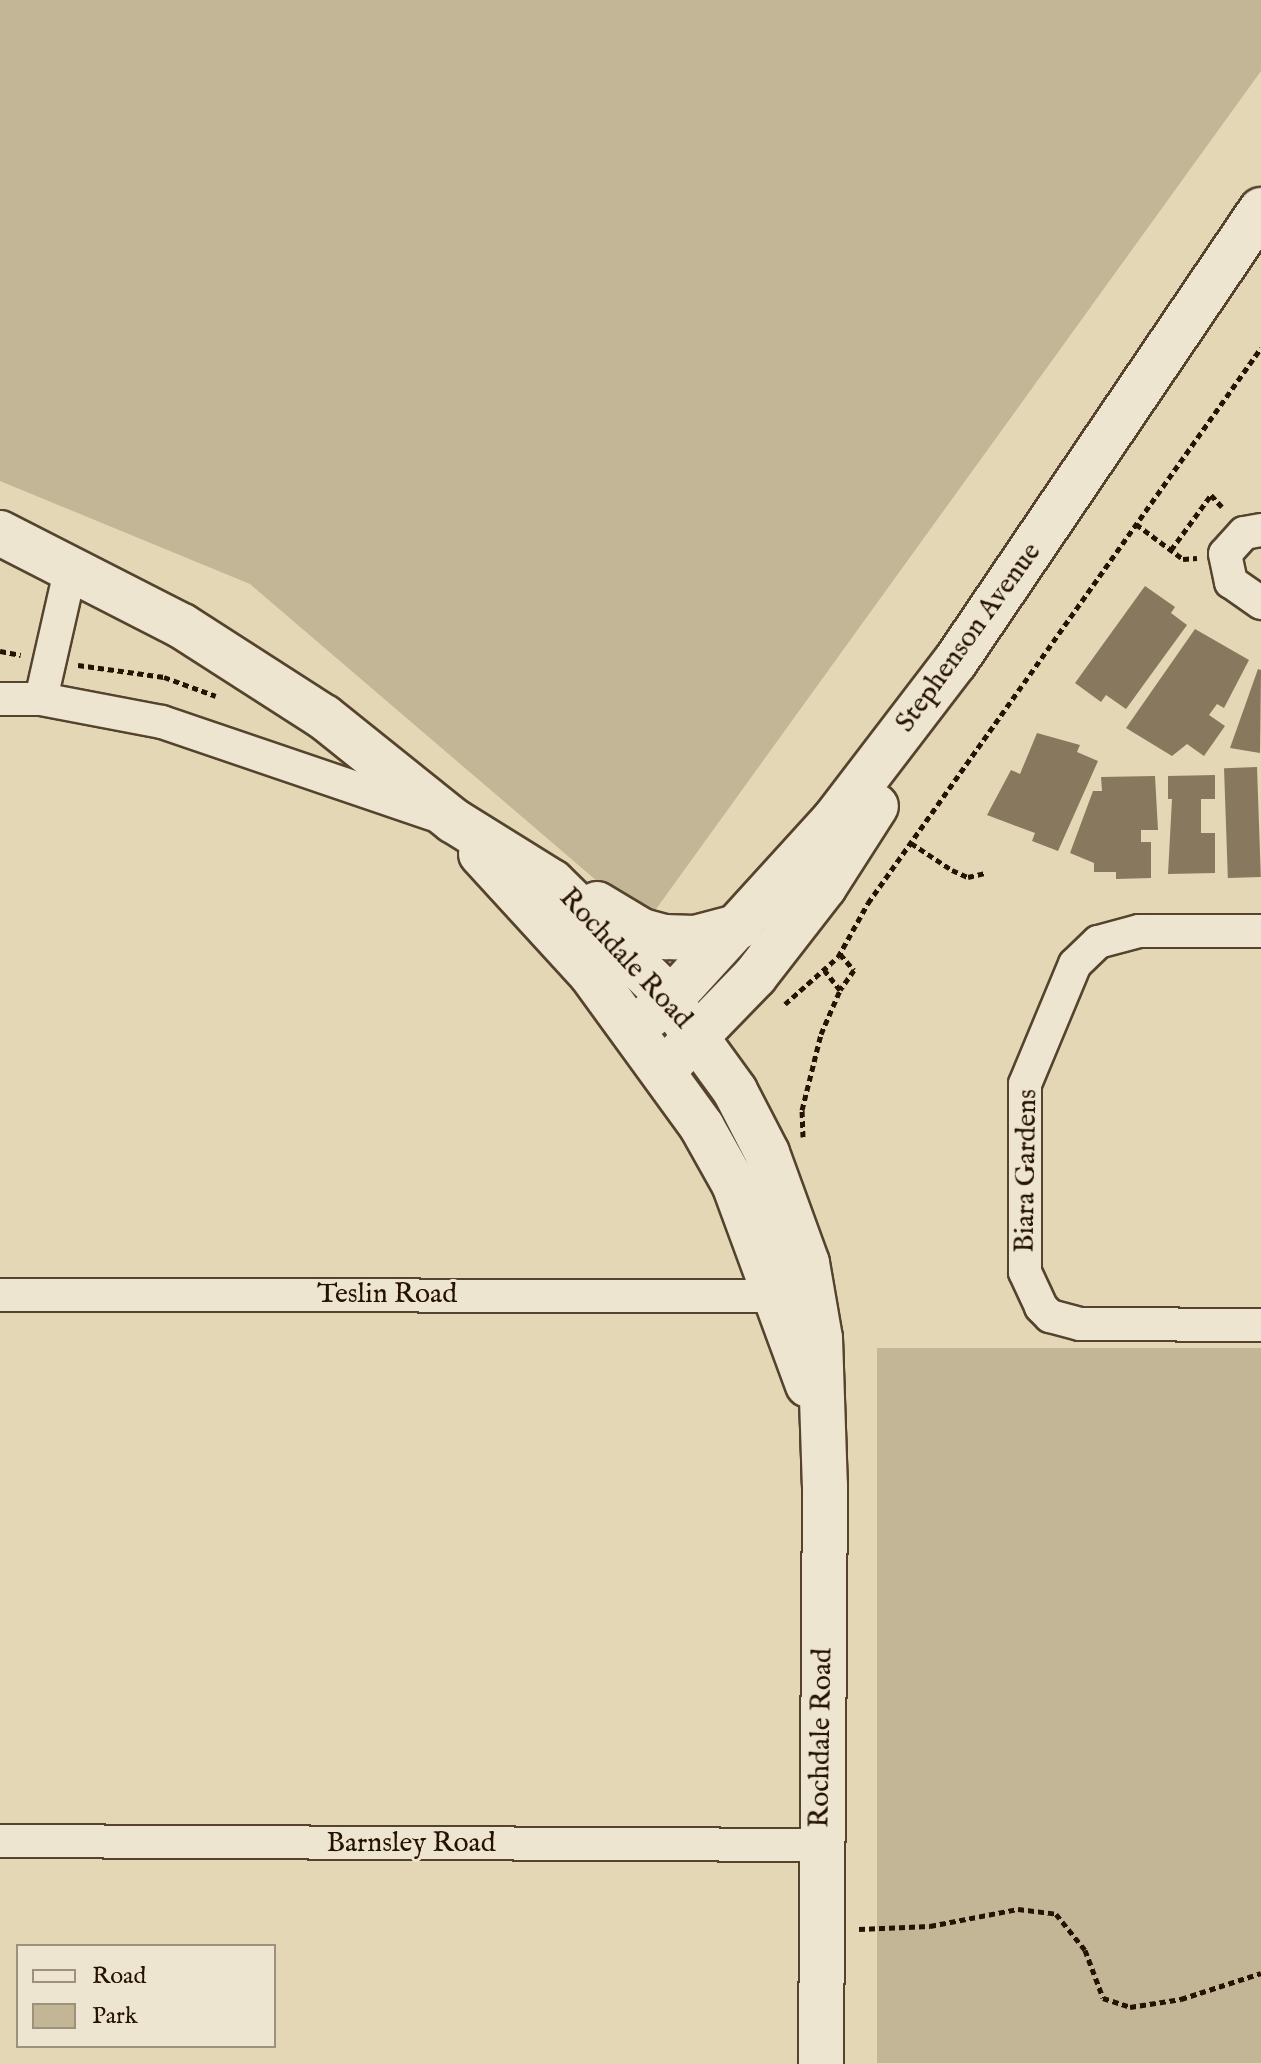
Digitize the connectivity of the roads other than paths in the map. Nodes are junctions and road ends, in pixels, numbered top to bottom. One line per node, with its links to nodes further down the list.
1 (1261, 210): 11 (main road, Stephenson Avenue)
2 (1261, 260): 15 (main road, Stephenson Avenue)
3 (1261, 530): 6 (street)
4 (0, 533): 5 (main road, Rochdale Road)
5 (71, 567): 8 (street); 9 (main road, Rochdale Road)
6 (1261, 603)
7 (0, 699): 8 (street, Rochdale Road)
8 (41, 699): 9 (street, Rochdale Road)
9 (454, 821): 10 (main road, Rochdale Road); 14 (main road, Rochdale Road)
10 (552, 882): 11 (main road); 13 (main road, Rochdale Road)
11 (740, 926): 13 (main road, Stephenson Avenue)
12 (1261, 931): 19 (street, Biara Gardens)
13 (670, 1000): 14 (main road, Stephenson Avenue); 15 (main road, Rochdale Road)
14 (632, 1029): 16 (main road, Rochdale Road)
15 (699, 1036): 16 (main road, Stephenson Avenue); 20 (main road, Rochdale Road)
16 (663, 1071): 18 (main road, Rochdale Road)
17 (0, 1295): 18 (street, Teslin Road)
18 (775, 1296): 20 (main road, Rochdale Road)
19 (1261, 1325)
20 (818, 1413): 22 (main road, Rochdale Road)
21 (0, 1841): 22 (street, Barnsley Road)
22 (821, 1845): 23 (main road, Rochdale Road)
23 (821, 2064)

